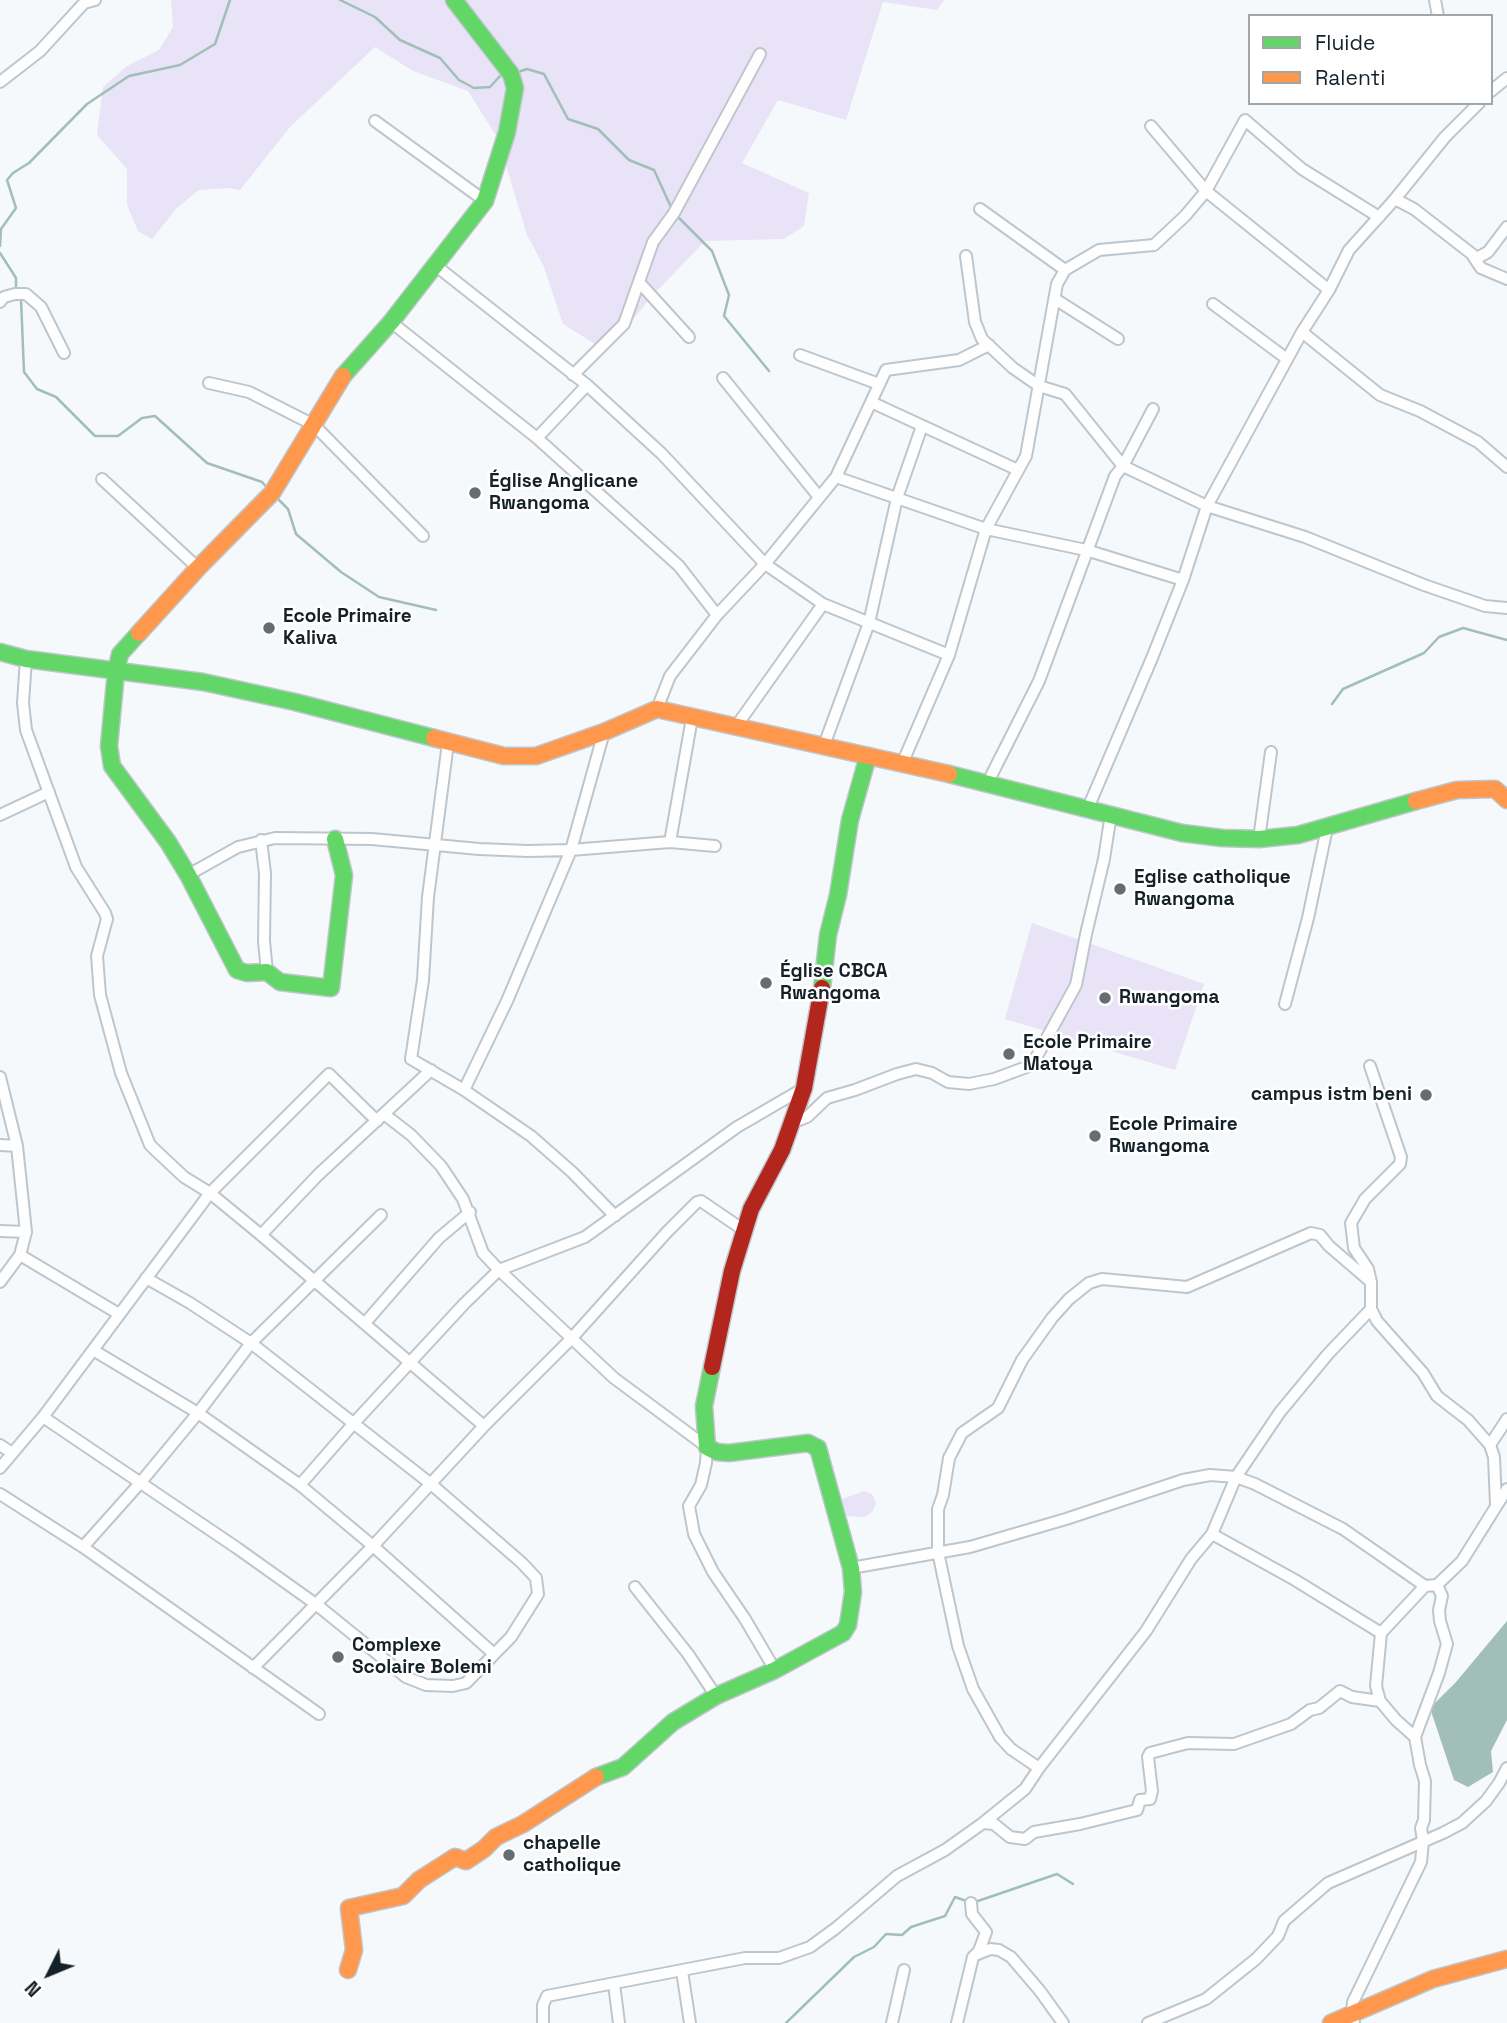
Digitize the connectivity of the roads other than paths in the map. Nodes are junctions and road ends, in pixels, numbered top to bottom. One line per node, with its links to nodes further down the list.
1 (95, 0): 5 (street)
2 (454, 0): 12 (street)
3 (760, 54): 21 (street)
4 (1507, 78): 6 (street)
5 (0, 82)
6 (1493, 89)
7 (1477, 105): 11 (street)
8 (375, 121): 12 (street)
9 (1151, 125): 10 (street)
10 (1206, 191): 14 (street); 19 (street); 22 (street)
11 (1395, 199): 14 (street); 17 (street)
12 (485, 201): 18 (street)
13 (980, 209): 19 (street)
14 (1379, 216): 22 (street)
15 (1507, 227): 17 (street)
16 (966, 256): 30 (street)
17 (1473, 256): 20 (street)
18 (435, 265): 26 (street); 34 (street)
19 (1065, 270): 23 (street)
20 (1507, 279)
21 (639, 282): 28 (street); 34 (street)
22 (1329, 290): 27 (street)
23 (1055, 299): 29 (street); 39 (street)
24 (0, 302): 31 (street)
25 (1213, 304): 33 (street)
26 (391, 322): 42 (street); 44 (street)
27 (1302, 331): 33 (street); 46 (street)
28 (689, 337)
29 (1118, 339)
30 (989, 345): 37 (street); 39 (street)
31 (64, 354)
32 (800, 355): 37 (street)
33 (1287, 359): 52 (street)
34 (573, 375): 38 (street)
35 (723, 378): 50 (street)
36 (209, 383): 42 (street)
37 (879, 384): 40 (street)
38 (587, 385): 44 (street); 56 (street)
39 (1039, 386): 45 (street); 47 (street)
40 (871, 402): 43 (street); 48 (street)
41 (1153, 409): 45 (street)
42 (314, 425): 54 (street); 57 (street)
43 (922, 426): 47 (street); 51 (street)
44 (537, 438): 61 (street)
45 (1123, 466): 52 (street); 55 (street)
46 (1507, 467)
47 (1018, 470): 53 (street)
48 (836, 477): 50 (street); 51 (street)
49 (102, 480): 57 (street)
50 (819, 497): 56 (street)
51 (897, 498): 53 (street); 62 (street)
52 (1207, 506): 58 (street); 60 (street)
53 (986, 529): 55 (street); 64 (street)
54 (423, 536)
55 (1086, 550): 58 (street); 76 (street)
56 (765, 564): 59 (street); 61 (street)
57 (198, 568): 66 (street)
58 (1183, 580): 79 (street)
59 (823, 604): 62 (street); 69 (street)
60 (1507, 608)
61 (717, 615): 67 (street)
62 (869, 623): 64 (street); 72 (street)
63 (0, 652): 65 (street)
64 (949, 655): 75 (street)
65 (26, 659): 66 (street); 77 (street)
66 (116, 672): 71 (street); 90 (street)
67 (657, 709): 68 (street); 70 (street)
68 (692, 718): 69 (street); 86 (street)
69 (735, 728): 72 (street)
70 (604, 732): 71 (street); 89 (street)
71 (448, 743): 87 (street)
72 (823, 748): 74 (street)
73 (1271, 752): 84 (street)
74 (868, 756): 75 (street); 96 (street)
75 (902, 764): 76 (street)
76 (988, 782): 79 (street)
77 (49, 792): 81 (street); 102 (street)
78 (1507, 800): 82 (street)
79 (1088, 808): 80 (street)
80 (1111, 814): 84 (street); 99 (street)
81 (0, 816)
82 (1327, 828): 84 (street); 92 (street)
83 (335, 839): 85 (street); 87 (street); 91 (street)
84 (1259, 839)
85 (261, 840): 90 (street); 91 (street)
86 (670, 842): 88 (street); 89 (street)
87 (435, 844): 89 (street); 94 (street)
88 (715, 846)
89 (571, 850): 97 (street)
90 (188, 875): 91 (street)
91 (267, 972)
92 (1285, 1004)
93 (1370, 1066): 115 (street)
94 (431, 1070): 97 (street); 98 (street)
95 (0, 1076): 101 (street)
96 (804, 1088): 99 (street); 105 (street)
97 (464, 1090): 105 (street)
98 (381, 1118): 102 (street); 103 (street); 109 (street)
99 (791, 1123): 107 (street)
100 (0, 1145): 101 (street)
101 (17, 1146): 108 (street)
102 (210, 1193): 109 (street); 112 (street)
103 (470, 1212): 111 (street); 118 (street)
104 (381, 1215): 114 (street)
105 (615, 1216): 111 (street)
106 (0, 1231): 108 (street)
107 (745, 1231): 119 (street); 130 (street)
108 (26, 1233): 110 (street)
109 (261, 1235): 114 (street)
110 (20, 1255): 113 (street); 117 (street)
111 (499, 1270): 119 (street); 122 (street)
112 (146, 1278): 117 (street); 120 (street)
113 (0, 1282)
114 (315, 1282): 118 (street); 120 (street)
115 (1371, 1282): 116 (street); 143 (street)
116 (1371, 1309): 129 (street); 133 (street)
117 (119, 1314): 121 (street)
118 (365, 1323): 122 (street)
119 (571, 1339): 127 (street); 130 (street)
120 (251, 1343): 123 (street); 126 (street)
121 (93, 1350): 123 (street); 124 (street)
122 (411, 1363): 126 (street); 127 (street)
123 (198, 1413): 134 (street); 136 (street)
124 (43, 1417): 131 (street); 134 (street)
125 (1507, 1419): 129 (street)
126 (354, 1423): 135 (street); 136 (street)
127 (484, 1426): 135 (street)
128 (0, 1445): 131 (street)
129 (1490, 1445): 139 (street)
130 (707, 1447): 144 (street); 151 (street)
131 (12, 1453): 132 (street)
132 (0, 1468)
133 (1236, 1476): 140 (street); 143 (street); 145 (street)
134 (141, 1482): 142 (street); 147 (street)
135 (431, 1484): 141 (street); 149 (street)
136 (300, 1485): 141 (street)
137 (1507, 1489): 139 (street)
138 (0, 1494): 142 (street)
139 (1496, 1505): 145 (street)
140 (1212, 1534): 148 (street); 156 (street)
141 (373, 1546): 147 (street); 149 (street)
142 (83, 1547): 150 (street)
143 (938, 1552): 144 (street); 156 (street)
144 (851, 1567): 151 (street)
145 (1431, 1586): 148 (street); 155 (street)
146 (635, 1587): 152 (street)
147 (317, 1605): 149 (street); 150 (street)
148 (1381, 1633): 153 (street)
149 (494, 1654)
150 (253, 1668): 154 (street)
151 (775, 1670): 152 (street)
152 (716, 1696): 163 (street)
153 (1380, 1701): 155 (street); 158 (street)
154 (319, 1714)
155 (1415, 1737): 159 (street)
156 (1039, 1768): 158 (street)
157 (1507, 1768): 159 (street)
158 (983, 1823): 165 (street)
159 (1423, 1841): 167 (street); 174 (street)
160 (971, 1903): 161 (street)
161 (978, 1954): 172 (street); 173 (street)
162 (1507, 1959): 167 (street)
163 (348, 1970)
164 (904, 1970): 171 (street)
165 (682, 1971): 166 (street); 170 (street)
166 (614, 1984): 168 (street); 169 (street)
167 (1353, 2019): 175 (street)
168 (543, 2023)
169 (619, 2023)
170 (690, 2023)
171 (892, 2023)
172 (957, 2023)
173 (1063, 2023)
174 (1148, 2023)
175 (1331, 2023)

